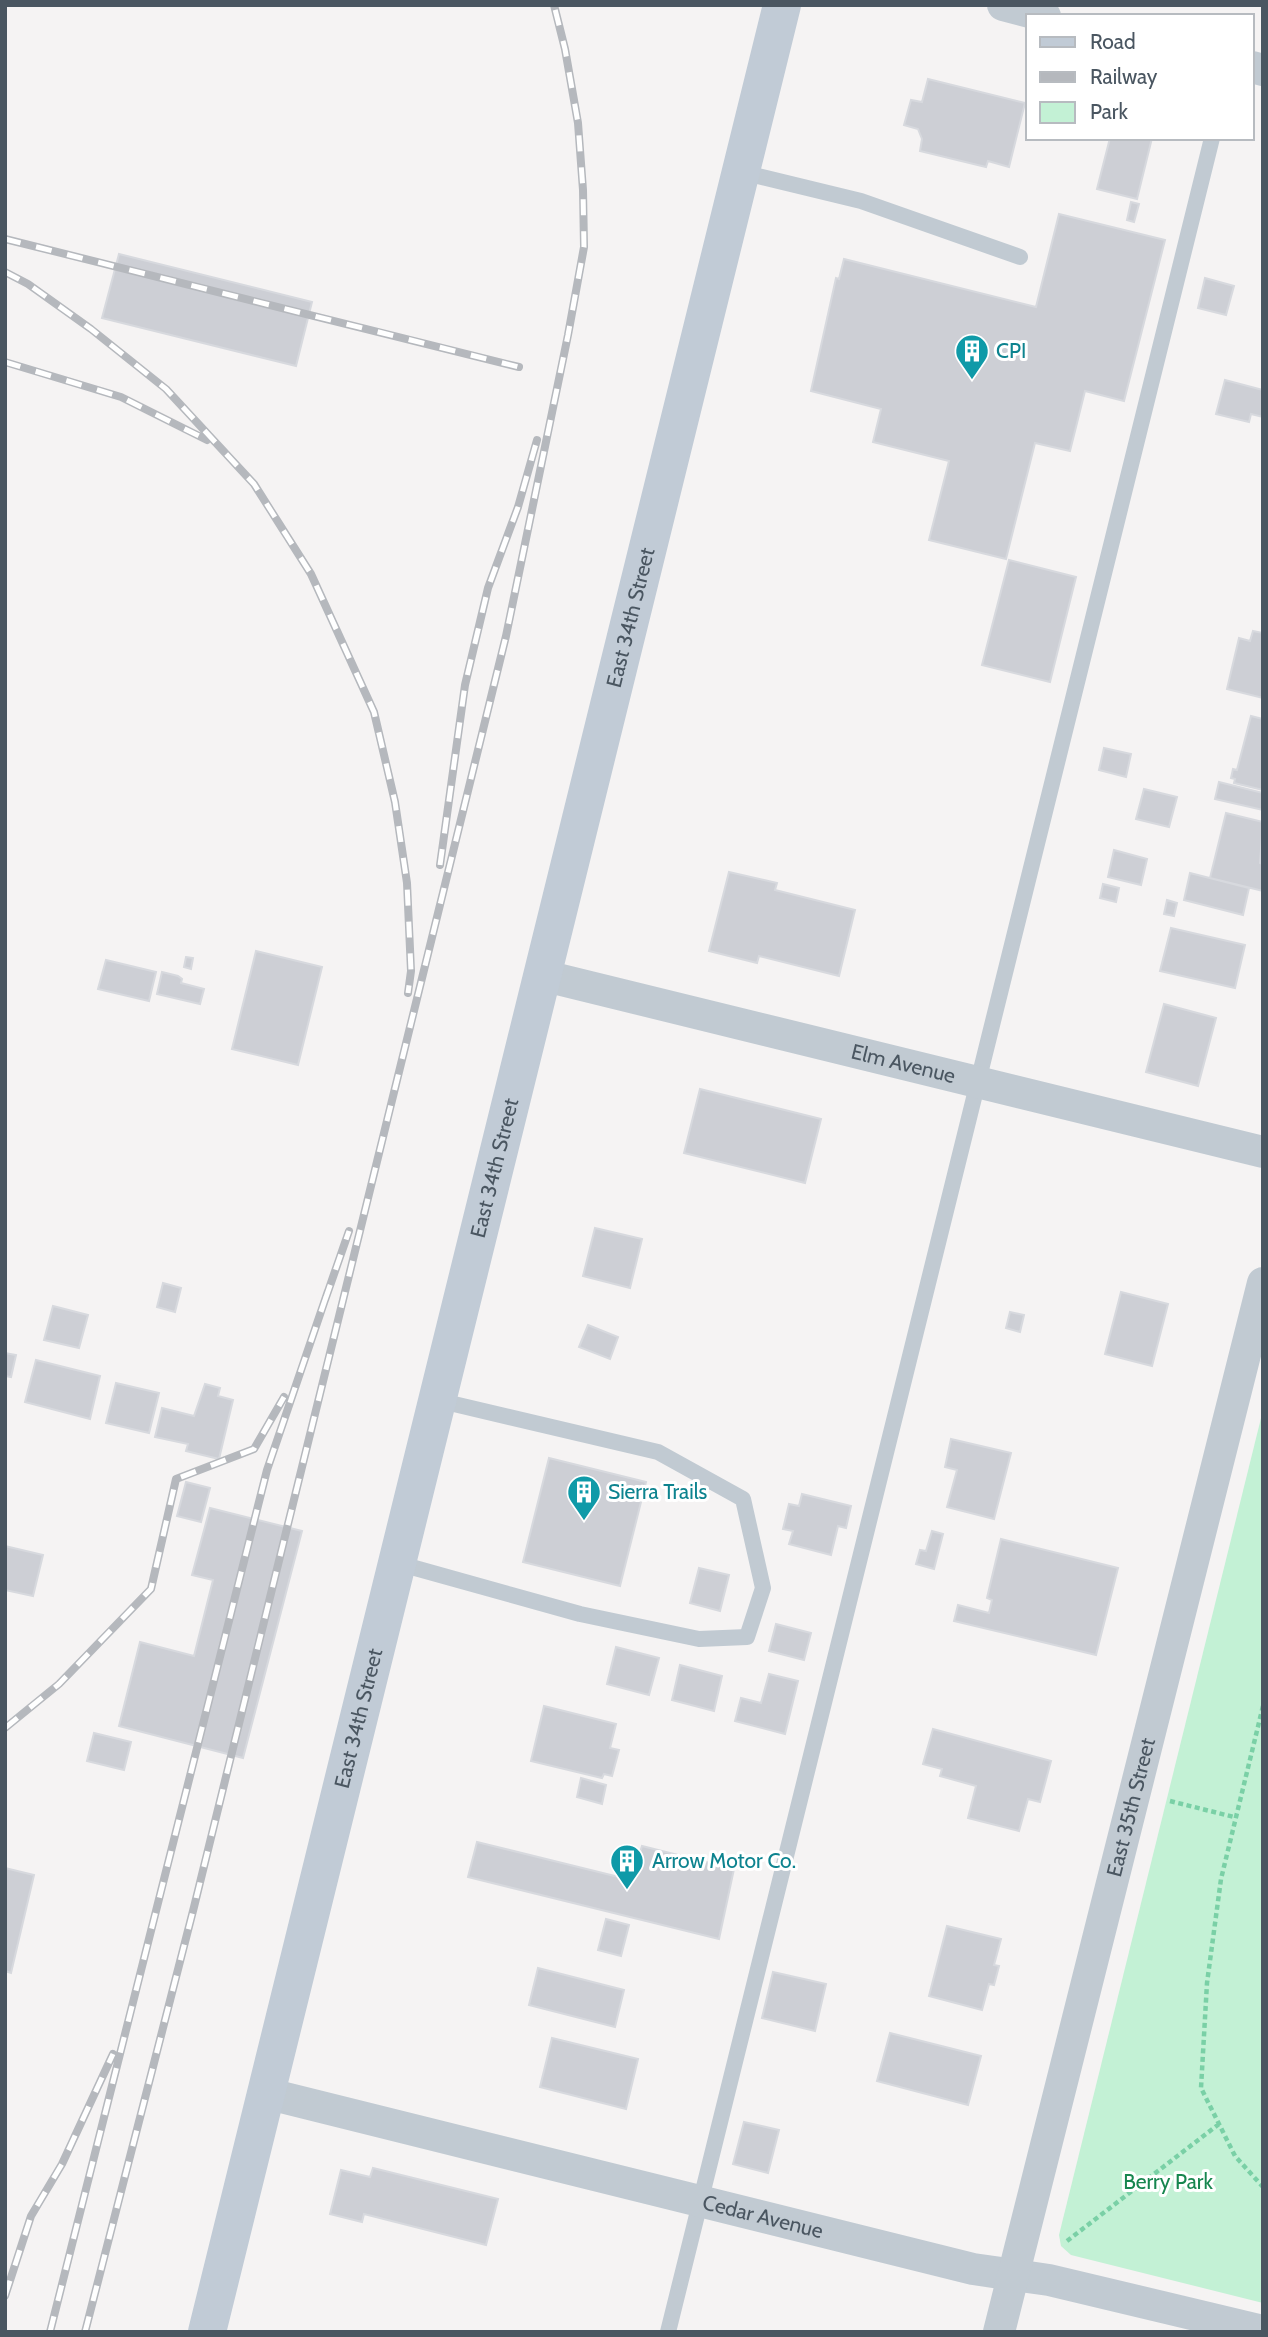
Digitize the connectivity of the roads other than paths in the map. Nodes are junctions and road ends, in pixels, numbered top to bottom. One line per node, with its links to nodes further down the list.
1 (782, 5): 5 (main road, East 34th Street)
2 (1003, 5): 3 (street)
3 (1037, 14)
4 (1212, 140): 8 (lane)
5 (741, 172): 6 (lane); 7 (main road, East 34th Street)
6 (1020, 257)
7 (541, 975): 8 (street, Elm Avenue); 11 (main road, East 34th Street)
8 (979, 1083): 9 (street, Elm Avenue); 14 (lane)
9 (1263, 1153)
10 (1263, 1283): 15 (street, East 35th Street)
11 (437, 1400): 12 (main road, East 34th Street); 12 (lane)
12 (396, 1563): 13 (main road, East 34th Street)
13 (265, 2093): 14 (street, Cedar Avenue); 17 (main road, East 34th Street)
14 (701, 2201): 15 (street, Cedar Avenue); 18 (lane)
15 (1013, 2275): 16 (street, Cedar Avenue); 19 (street, East 35th Street)
16 (1263, 2331)
17 (207, 2332)
18 (668, 2332)
19 (999, 2332)

